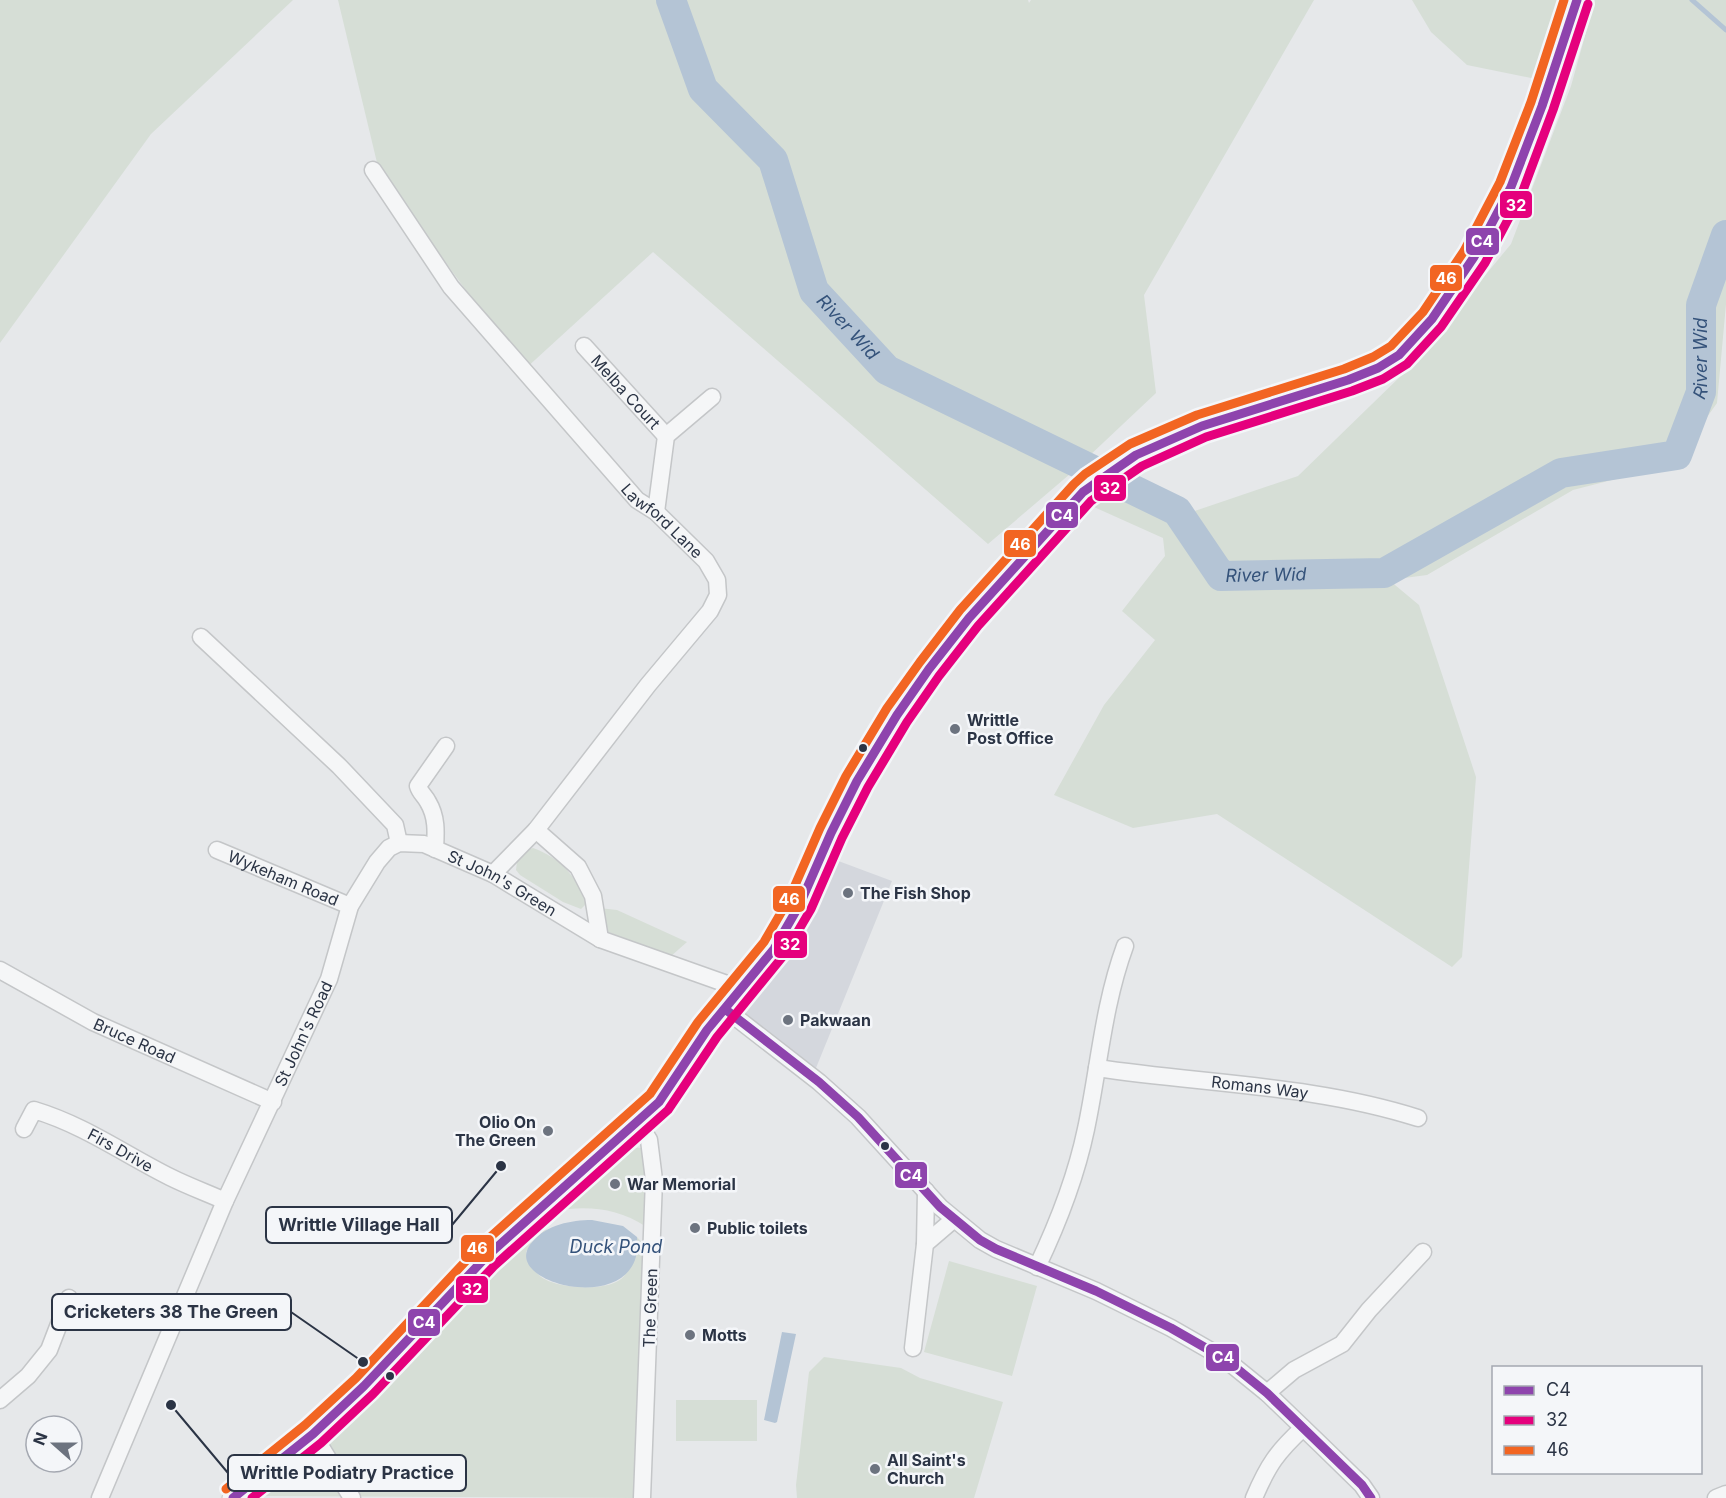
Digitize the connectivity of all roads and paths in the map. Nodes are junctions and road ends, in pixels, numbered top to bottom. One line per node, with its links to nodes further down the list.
1 (1577, 0): 18 (street)
2 (373, 170): 6 (street, Lawford Lane)
3 (584, 346): 5 (street, Melba Court)
4 (712, 397): 5 (street, Melba Court)
5 (666, 436): 6 (street, Melba Court)
6 (656, 512): 9 (street, Lawford Lane)
7 (201, 637): 10 (street)
8 (446, 746): 11 (street)
9 (536, 830): 13 (street, Lawford Lane); 15 (street)
10 (399, 843): 11 (street, St John's Green); 14 (street, St John's Road)
11 (435, 849): 13 (street, St John's Green)
12 (217, 850): 14 (street, Wykeham Road)
13 (493, 874): 15 (street, St John's Green)
14 (350, 906): 20 (street, St John's Road)
15 (600, 939): 18 (street, St John's Green)
16 (1125, 946): 19 (street)
17 (0, 970): 20 (street, Bruce Road)
18 (733, 1000): 22 (street); 24 (street, St John's Green)
19 (1097, 1068): 21 (street, Romans Way); 29 (street)
20 (273, 1102): 25 (street, St John's Road)
21 (1418, 1118)
22 (638, 1122): 35 (street); 40 (street, The Green)
23 (24, 1129): 25 (street, Firs Drive)
24 (926, 1191): 26 (street, St John's Green); 27 (street)
25 (225, 1201): 37 (street, St John's Road)
26 (953, 1220): 27 (street); 29 (street, St John's Green)
27 (925, 1244): 31 (street)
28 (1423, 1252): 32 (street)
29 (1037, 1267): 32 (street, St John's Green)
30 (69, 1298): 33 (street)
31 (913, 1348)
32 (1267, 1393): 34 (street, St John's Green)
33 (0, 1400)
34 (1303, 1428): 41 (street); 42 (street, St John's Green)
35 (313, 1434): 38 (street); 39 (street)
36 (1726, 1494): 43 (street)
37 (100, 1498)
38 (233, 1498)
39 (352, 1498)
40 (642, 1498)
41 (1254, 1498)
42 (1371, 1498)
43 (1716, 1498)

